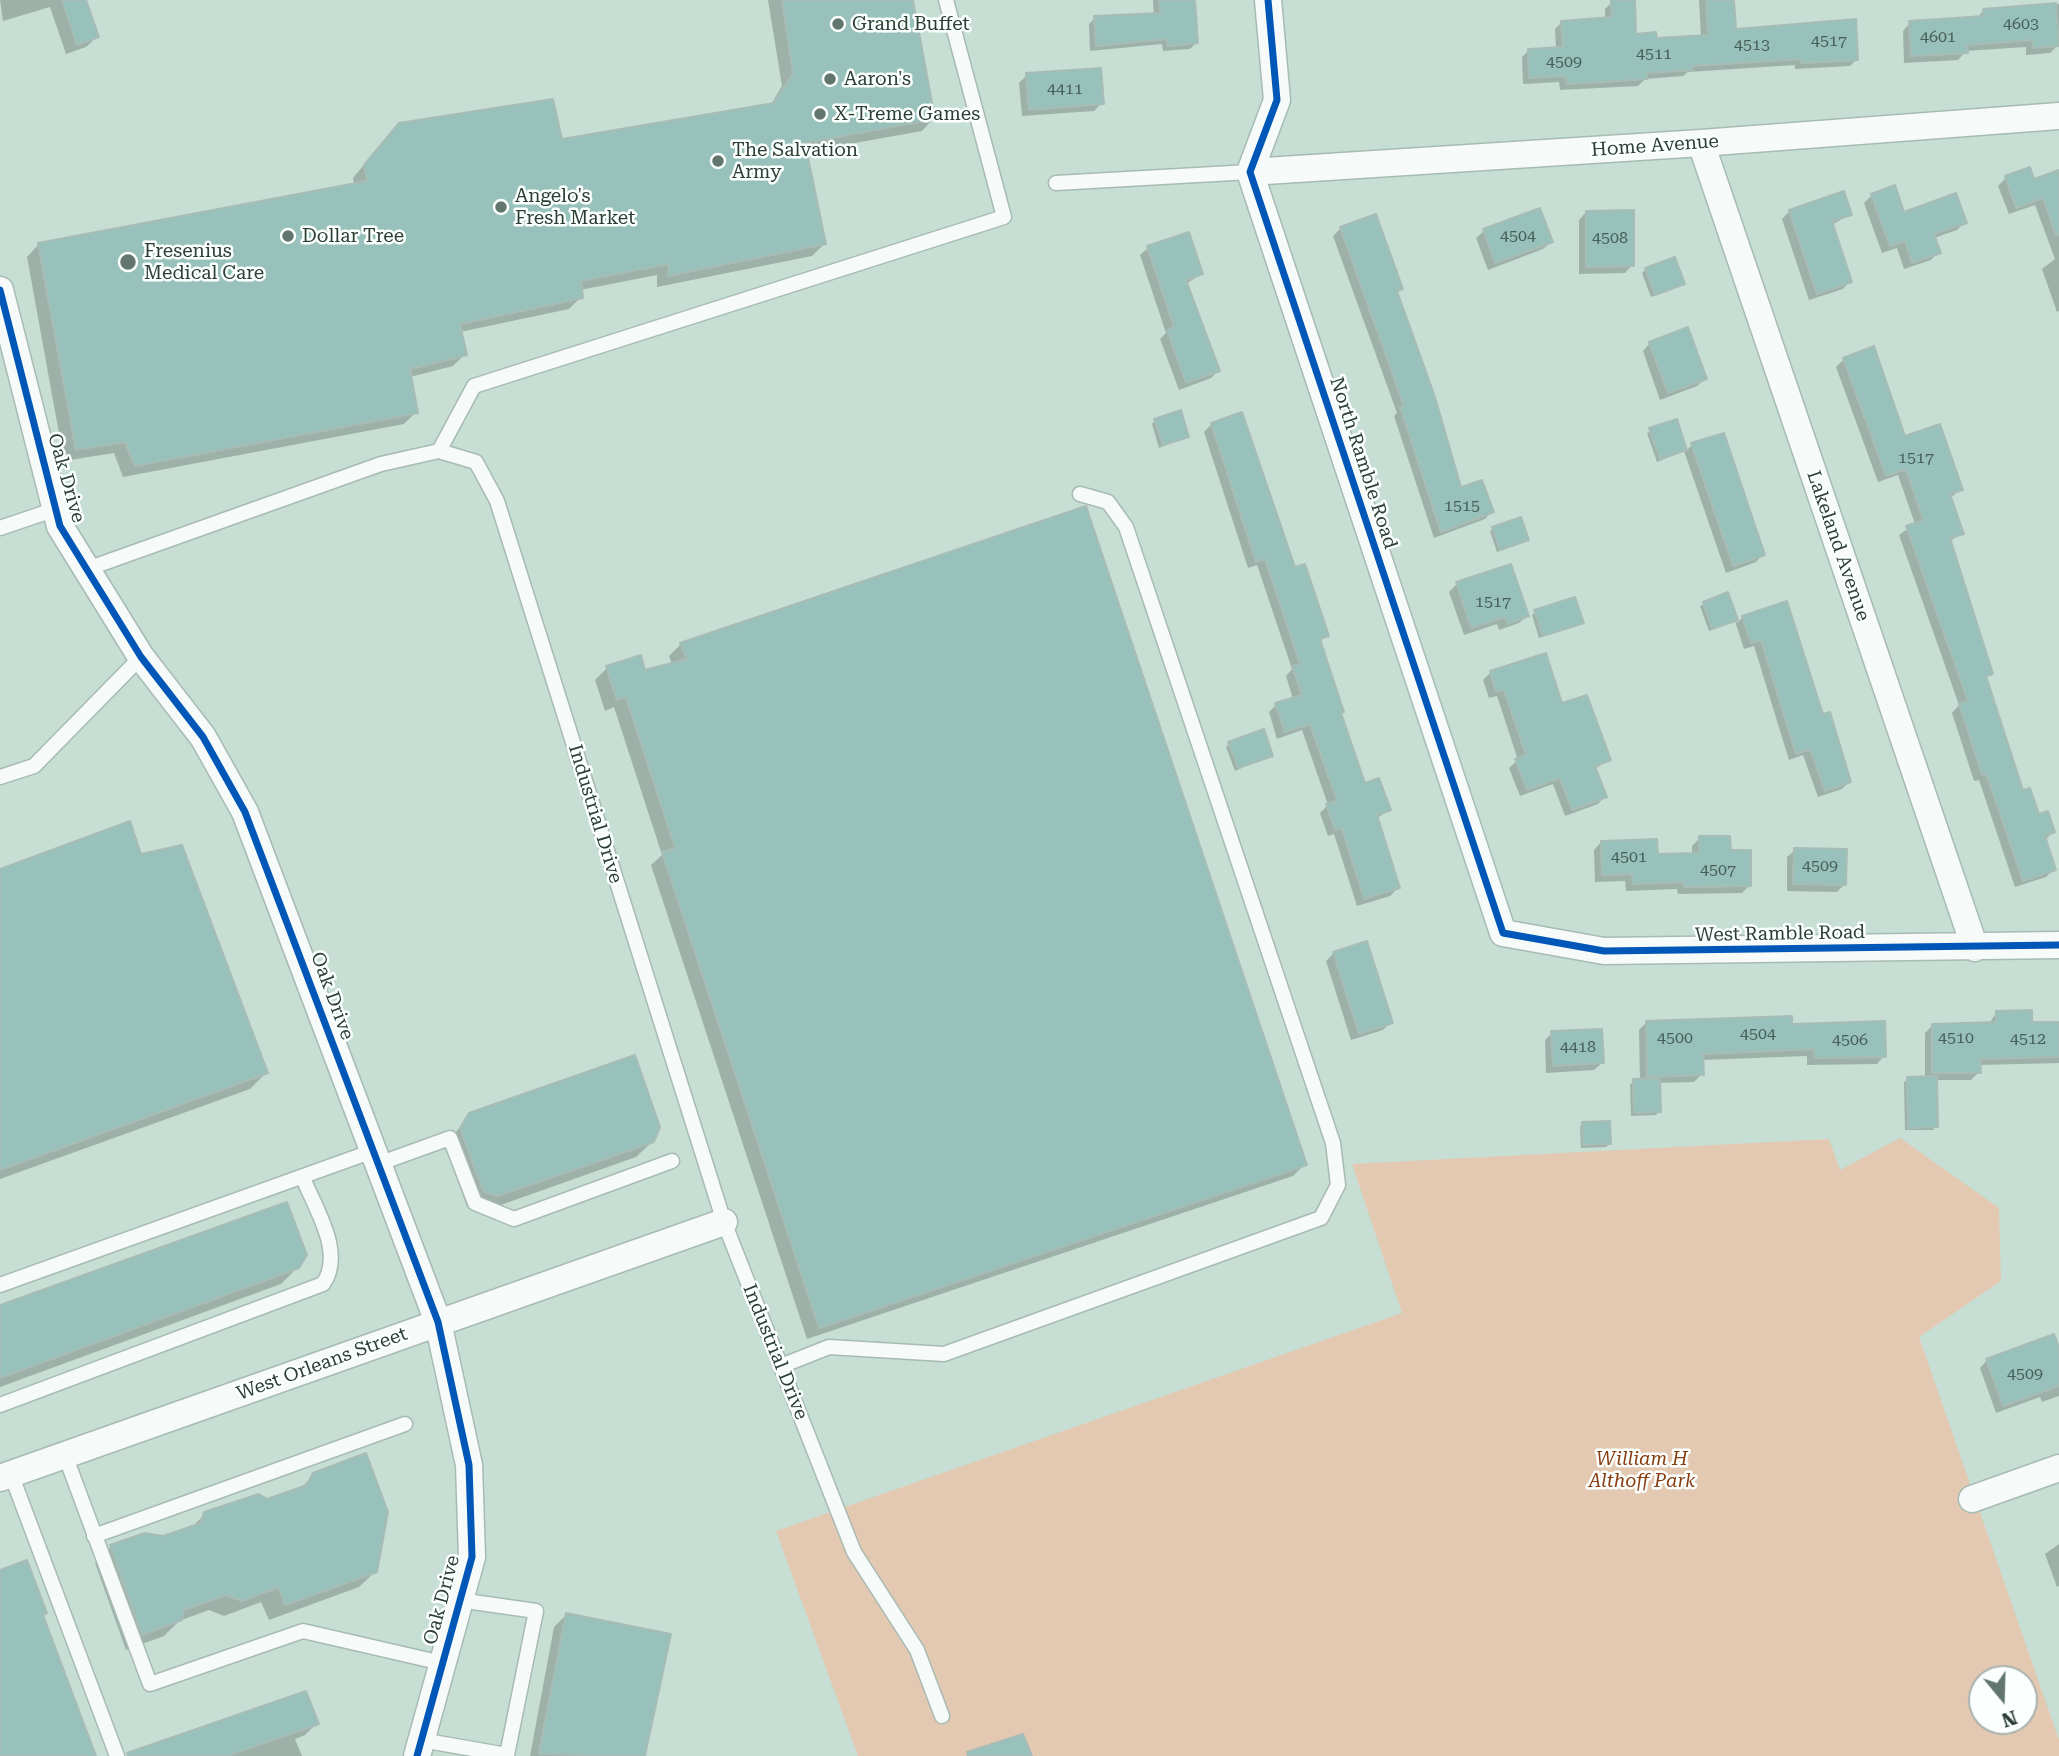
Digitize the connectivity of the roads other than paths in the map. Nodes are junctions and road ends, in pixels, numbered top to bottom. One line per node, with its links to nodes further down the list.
1 (946, 0): 8 (lane)
2 (1268, 0): 5 (street)
3 (2059, 116): 4 (street, Home Avenue)
4 (1701, 144): 5 (street, Home Avenue); 17 (street, Lakeland Avenue)
5 (1250, 172): 6 (lane); 15 (street, North Ramble Road)
6 (1056, 183)
7 (0, 290): 10 (street, Oak Drive)
8 (439, 451): 12 (lane, Industrial Drive); 21 (lane, Industrial Drive)
9 (1080, 494): 24 (lane)
10 (56, 509): 11 (lane); 12 (street, Oak Drive)
11 (0, 528)
12 (87, 569): 13 (street, Oak Drive)
13 (141, 657): 14 (lane); 18 (street, Oak Drive)
14 (0, 777)
15 (1503, 933): 17 (street, West Ramble Road)
16 (2059, 945): 17 (street, West Ramble Road)
17 (1975, 948)
18 (376, 1157): 19 (lane); 20 (lane); 23 (street, Oak Drive)
19 (672, 1161)
20 (303, 1178): 22 (lane); 25 (lane)
21 (724, 1222): 23 (street, West Orleans Street); 24 (lane, Industrial Drive)
22 (0, 1285)
23 (438, 1322): 27 (street, West Orleans Street); 32 (street, Oak Drive)
24 (781, 1366): 34 (lane, Industrial Drive)
25 (0, 1405)
26 (405, 1424): 31 (lane)
27 (65, 1455): 29 (street, West Orleans Street); 31 (lane)
28 (2059, 1468): 30 (street)
29 (6, 1476): 36 (lane)
30 (1972, 1499)
31 (94, 1536): 33 (lane)
32 (459, 1600): 33 (street, Oak Drive); 35 (lane)
33 (442, 1663): 35 (street, Oak Drive)
34 (942, 1716)
35 (419, 1748)
36 (117, 1756)

